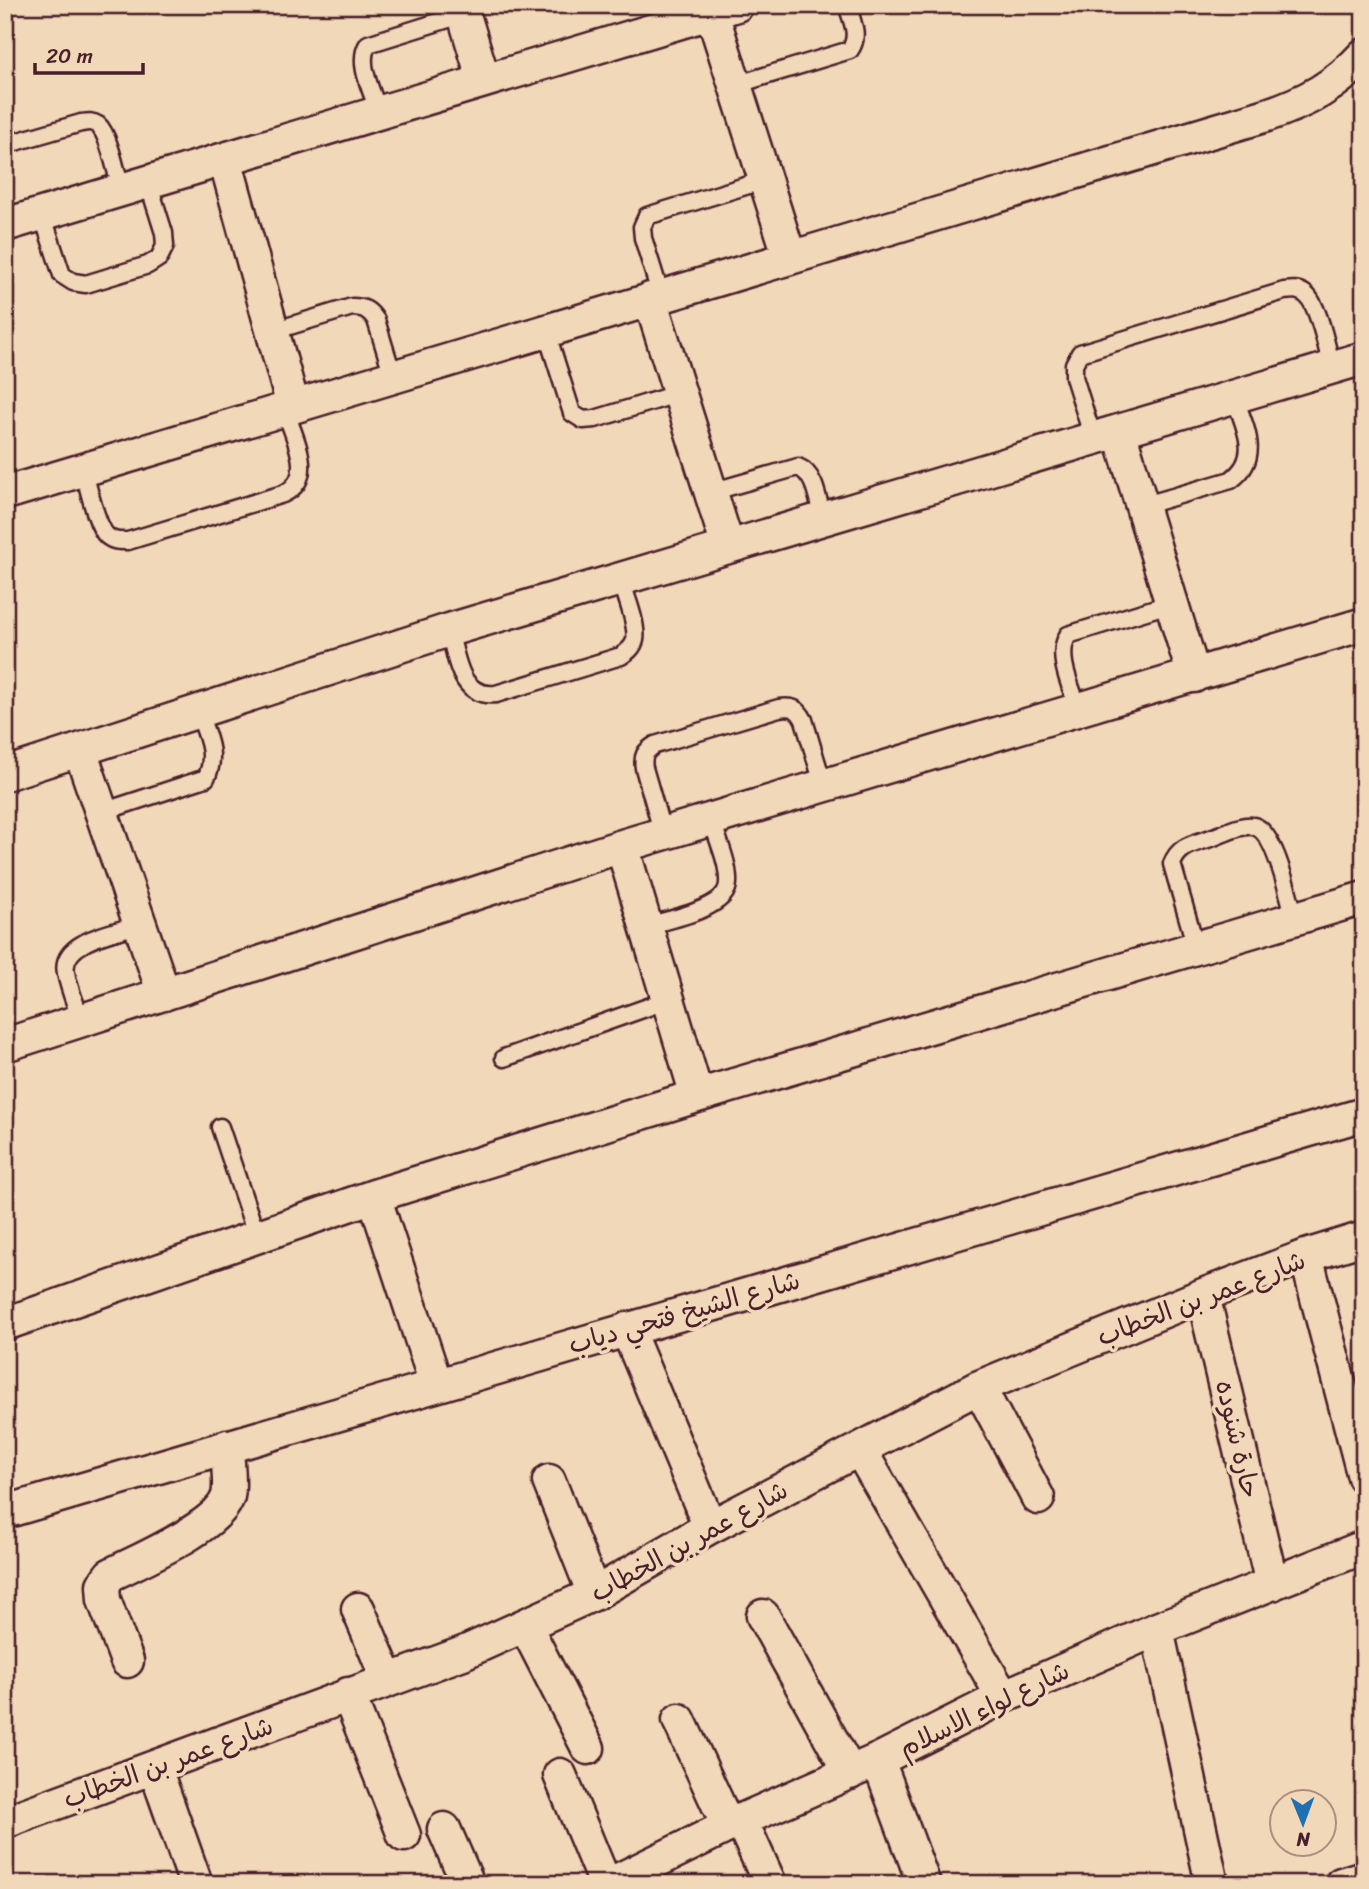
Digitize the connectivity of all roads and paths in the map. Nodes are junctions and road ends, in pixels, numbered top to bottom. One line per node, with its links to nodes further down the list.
1 (847, 5): 6 (lane)
2 (725, 9): 5 (street); 6 (street)
3 (463, 10): 5 (street); 7 (lane)
4 (1364, 55): 14 (street)
5 (484, 81): 7 (street)
6 (735, 85): 10 (street)
7 (379, 113): 9 (street)
8 (5, 145): 11 (lane)
9 (225, 159): 11 (street); 16 (street)
10 (765, 180): 14 (street); 15 (lane)
11 (135, 186): 12 (street); 12 (lane)
12 (42, 214): 13 (street)
13 (5, 225)
14 (790, 258): 15 (street)
15 (656, 298): 17 (street); 21 (street)
16 (273, 331): 20 (lane); 23 (street)
17 (546, 331): 20 (street); 21 (lane)
18 (1364, 358): 19 (street)
19 (1332, 367): 22 (street); 24 (lane)
20 (393, 376): 23 (street)
21 (680, 393): 27 (street)
22 (1234, 396): 24 (street); 29 (lane)
23 (289, 407): 25 (street); 25 (lane)
24 (1105, 435): 29 (street); 30 (street)
25 (83, 468): 28 (street)
26 (5, 484): 28 (street)
27 (711, 492): 30 (lane); 31 (street)
28 (6, 494)
29 (1142, 506): 33 (street)
30 (823, 519): 31 (street)
31 (728, 547): 32 (street)
32 (620, 579): 35 (street); 35 (lane)
33 (1172, 603): 36 (street); 38 (lane)
34 (1364, 624): 36 (street)
35 (449, 630): 37 (street)
36 (1194, 676): 38 (street)
37 (198, 711): 39 (street); 42 (lane)
38 (1079, 711): 41 (street)
39 (80, 750): 40 (street); 42 (street)
40 (5, 774)
41 (824, 787): 43 (street); 44 (lane)
42 (102, 812): 48 (street)
43 (712, 820): 44 (street); 49 (lane)
44 (663, 834): 45 (street)
45 (622, 846): 49 (street); 51 (street)
46 (1364, 898): 47 (street)
47 (1295, 918): 50 (street); 50 (lane)
48 (141, 924): 51 (street); 53 (lane)
49 (646, 926): 52 (street)
50 (1196, 947): 56 (street)
51 (164, 993): 53 (street)
52 (668, 1000): 55 (lane); 56 (street)
53 (81, 1020): 54 (street)
54 (5, 1045)
55 (504, 1058)
56 (697, 1096): 59 (street)
57 (1364, 1114): 65 (street, شارع الشيخ فتحي دياب)
58 (219, 1128): 60 (lane)
59 (374, 1196): 60 (street); 66 (street)
60 (257, 1237): 64 (street)
61 (1364, 1238): 62 (street, شارع عمر بن الخطاب)
62 (1306, 1256): 63 (street, شارع عمر بن الخطاب); 70 (street)
63 (1203, 1295): 67 (street, شارع عمر بن الخطاب); 76 (street, حارة شنوده)
64 (5, 1324)
65 (627, 1329): 66 (street, شارع الشيخ فتحي دياب); 74 (street)
66 (436, 1384): 68 (street, شارع الشيخ فتحي دياب)
67 (979, 1387): 69 (street, شارع عمر بن الخطاب); 72 (street)
68 (227, 1446): 73 (street, شارع الشيخ فتحي دياب); 82 (street)
69 (860, 1450): 74 (street, شارع عمر بن الخطاب); 85 (street)
70 (1364, 1477)
71 (548, 1481): 77 (street)
72 (1038, 1497)
73 (5, 1512)
74 (710, 1527): 77 (street, شارع عمر بن الخطاب)
75 (1364, 1547): 76 (street, شارع لواء الاسلام)
76 (1272, 1584): 81 (street, شارع لواء الاسلام)
77 (594, 1594): 80 (street, شارع عمر بن الخطاب)
78 (358, 1609): 83 (street)
79 (763, 1616): 88 (street)
80 (525, 1625): 83 (street, شارع عمر بن الخطاب); 87 (street)
81 (1157, 1629): 85 (street, شارع لواء الاسلام); 102 (street)
82 (127, 1661)
83 (388, 1680): 84 (street, شارع عمر بن الخطاب)
84 (348, 1694): 89 (street, شارع عمر بن الخطاب); 94 (street)
85 (1003, 1697): 88 (street, شارع لواء الاسلام)
86 (679, 1720): 92 (street)
87 (588, 1748)
88 (864, 1767): 92 (street, شارع لواء الاسلام); 101 (street)
89 (155, 1768): 91 (street, شارع عمر بن الخطاب); 97 (street)
90 (560, 1775): 99 (street)
91 (5, 1822)
92 (734, 1823): 95 (street, شارع لواء الاسلام); 100 (street)
93 (444, 1829): 98 (street)
94 (404, 1835)
95 (654, 1874): 99 (street, شارع لواء الاسلام)
96 (1364, 1877): 103 (street)
97 (196, 1884)
98 (468, 1884)
99 (608, 1884)
100 (769, 1884)
101 (924, 1884)
102 (1212, 1884)
103 (1341, 1884)

